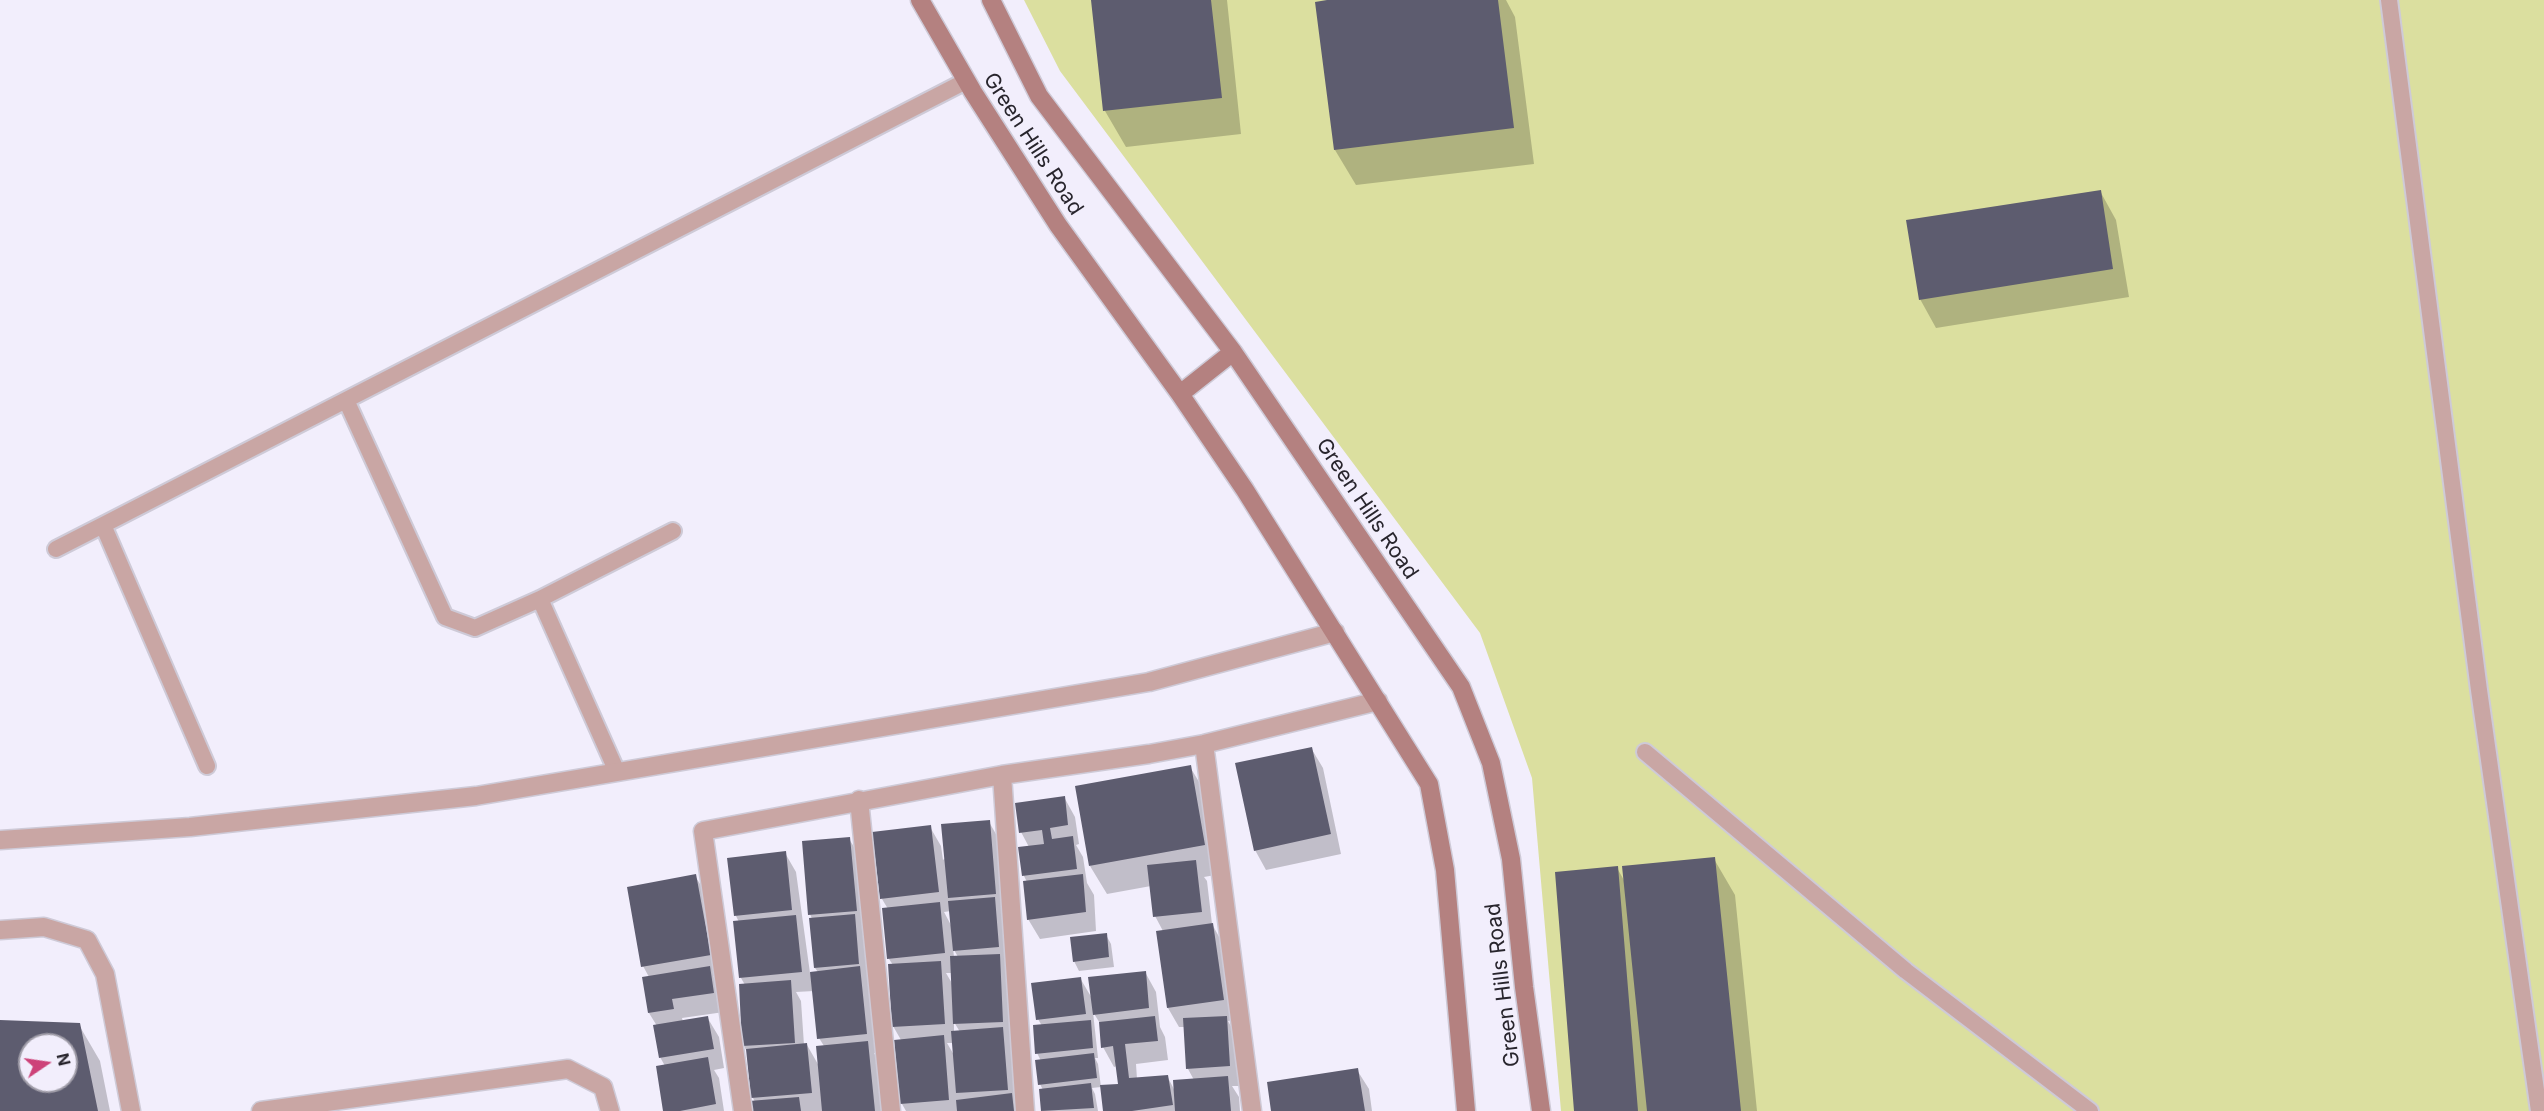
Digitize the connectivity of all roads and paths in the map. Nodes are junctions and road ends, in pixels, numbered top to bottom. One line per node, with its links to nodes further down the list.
1 (920, 0): 4 (street, Green Hills Road)
2 (991, 0): 5 (street, Green Hills Road)
3 (2389, 0): 32 (lane)
4 (966, 81): 6 (street, Green Hills Road); 7 (lane)
5 (1233, 352): 6 (street); 30 (street, Green Hills Road)
6 (1180, 394): 12 (street, Green Hills Road)
7 (346, 400): 8 (lane); 11 (lane)
8 (103, 525): 10 (lane); 16 (lane)
9 (673, 531): 11 (lane)
10 (56, 549)
11 (540, 599): 17 (lane)
12 (1335, 632): 13 (street, Green Hills Road); 17 (street)
13 (1378, 701): 14 (street); 29 (street, Green Hills Road)
14 (1204, 744): 18 (street); 28 (street)
15 (1645, 752): 31 (lane)
16 (207, 766)
17 (618, 772): 20 (street)
18 (1002, 775): 19 (street); 27 (street)
19 (859, 800): 25 (street); 26 (street)
20 (0, 840)
21 (0, 930): 22 (street)
22 (131, 1111)
23 (261, 1111): 24 (street)
24 (610, 1111)
25 (742, 1111)
26 (891, 1111)
27 (1025, 1111)
28 (1252, 1111)
29 (1466, 1111)
30 (1542, 1111)
31 (2090, 1111)
32 (2539, 1111)

